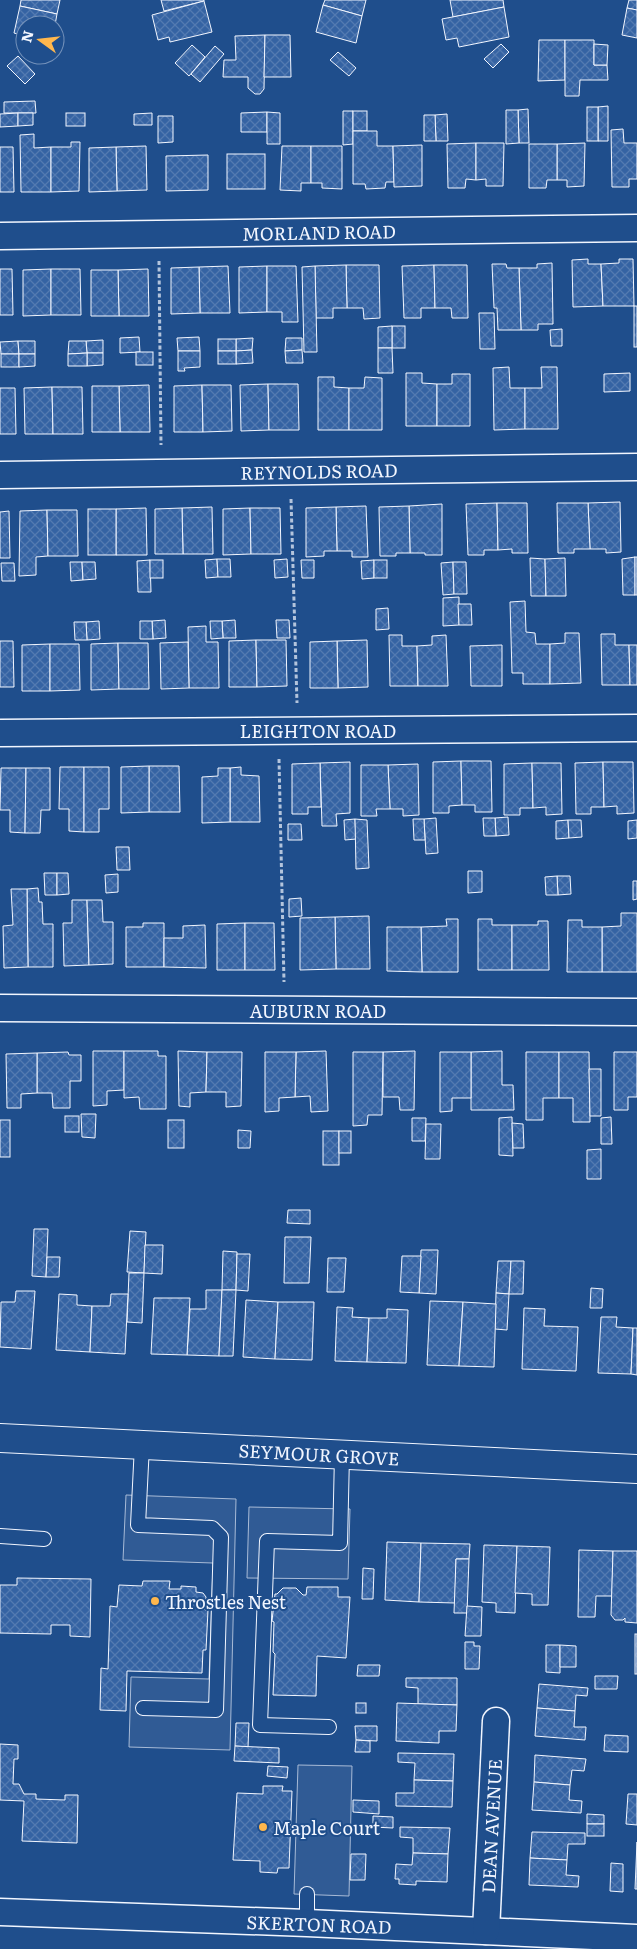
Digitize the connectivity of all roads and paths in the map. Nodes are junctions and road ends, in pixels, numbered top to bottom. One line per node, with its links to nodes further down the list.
1 (637, 228): 2 (street, MORLAND ROAD)
2 (158, 234): 3 (street, MORLAND ROAD); 6 (path)
3 (0, 236)
4 (637, 467): 5 (street, REYNOLDS ROAD)
5 (290, 471): 6 (street, REYNOLDS ROAD); 9 (path)
6 (161, 473): 7 (street, REYNOLDS ROAD)
7 (0, 475)
8 (637, 728): 9 (street, LEIGHTON ROAD)
9 (288, 731): 10 (street, LEIGHTON ROAD); 12 (path)
10 (0, 733)
11 (0, 1008): 12 (street, AUBURN ROAD)
12 (285, 1010): 13 (street, AUBURN ROAD)
13 (637, 1012)
14 (0, 1438): 15 (main road, SEYMOUR GROVE)
15 (142, 1445): 16 (main road, SEYMOUR GROVE); 20 (lane)
16 (342, 1455): 17 (main road, SEYMOUR GROVE); 22 (lane)
17 (637, 1469)
18 (0, 1536): 19 (lane)
19 (44, 1539)
20 (143, 1708)
21 (496, 1721): 26 (street, DEAN AVENUE)
22 (329, 1727)
23 (307, 1894): 25 (lane)
24 (0, 1912): 25 (street, SKERTON ROAD)
25 (307, 1923): 26 (street, SKERTON ROAD)
26 (486, 1931): 27 (street, SKERTON ROAD)
27 (637, 1938)

